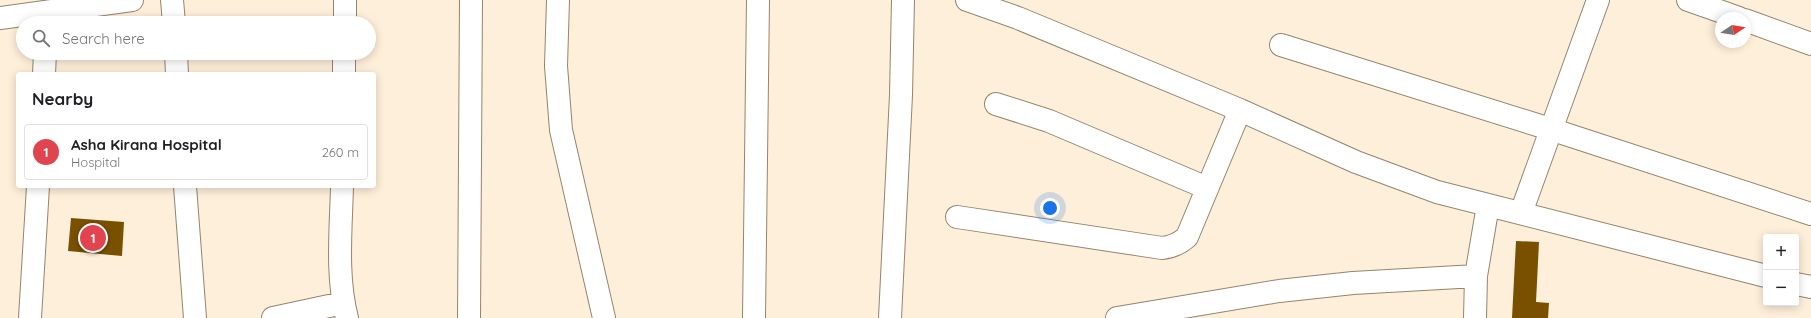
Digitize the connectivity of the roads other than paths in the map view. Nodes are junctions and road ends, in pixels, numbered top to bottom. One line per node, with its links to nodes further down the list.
1 (172, 0): 13 (street)
2 (345, 0): 14 (street)
3 (471, 0): 45 (street)
4 (558, 0): 46 (street)
5 (758, 0): 47 (street)
6 (903, 0): 48 (street)
7 (967, 0): 27 (street)
8 (1598, 0): 28 (street)
9 (1688, 0): 11 (street)
10 (118, 1): 12 (street)
11 (1722, 12)
12 (55, 16)
13 (173, 16)
14 (345, 16)
15 (0, 18): 16 (street)
16 (16, 18)
17 (1751, 22): 18 (street)
18 (1811, 44)
19 (1281, 45): 28 (street)
20 (45, 60): 23 (street)
21 (176, 60): 24 (street)
22 (344, 60): 25 (street)
23 (44, 72)
24 (177, 72)
25 (344, 72)
26 (996, 104): 32 (street)
27 (1240, 110): 32 (street); 33 (street)
28 (1550, 129): 34 (street); 35 (street)
29 (38, 188): 42 (street)
30 (185, 188): 43 (street)
31 (342, 188): 41 (street)
32 (1207, 188): 36 (street)
33 (1488, 206): 34 (street); 38 (street)
34 (1520, 213): 37 (street)
35 (1811, 214)
36 (957, 217)
37 (1763, 275)
38 (1476, 276): 49 (street); 50 (street)
39 (1799, 285): 40 (street)
40 (1811, 287)
41 (345, 311): 44 (street)
42 (30, 318)
43 (195, 318)
44 (273, 318)
45 (469, 318)
46 (604, 318)
47 (754, 318)
48 (890, 318)
49 (1117, 318)
50 (1475, 318)

